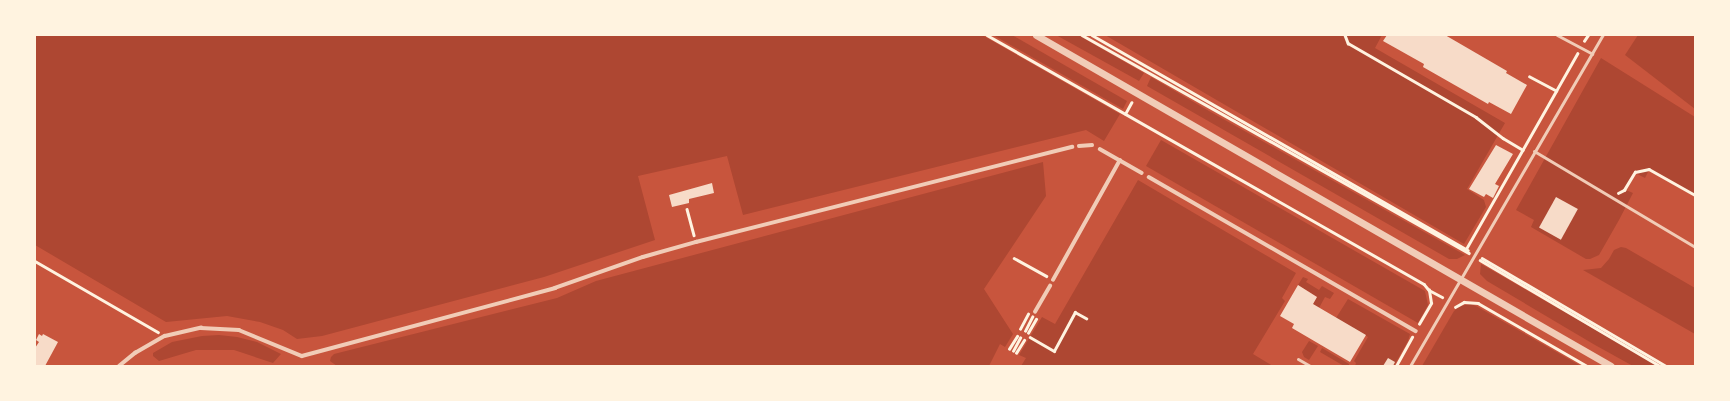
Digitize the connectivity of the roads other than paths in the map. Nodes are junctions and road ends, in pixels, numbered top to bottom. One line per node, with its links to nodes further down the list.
1 (1036, 35): 14 (street)
2 (1557, 35): 4 (lane)
3 (1603, 35): 4 (lane)
4 (1592, 54): 9 (lane)
5 (1092, 145): 6 (street)
6 (1079, 146)
7 (1072, 147): 20 (street)
8 (1100, 149): 10 (street)
9 (1534, 151): 13 (lane); 14 (lane)
10 (1120, 160): 11 (street); 15 (street)
11 (1142, 173)
12 (1149, 177): 18 (street)
13 (1695, 247)
14 (1460, 279): 22 (lane); 23 (street)
15 (1053, 280)
16 (1050, 286): 17 (street)
17 (1036, 314)
18 (1416, 331)
19 (1298, 359): 21 (lane)
20 (120, 366)
21 (1310, 366)
22 (1410, 366)
23 (1611, 366)

